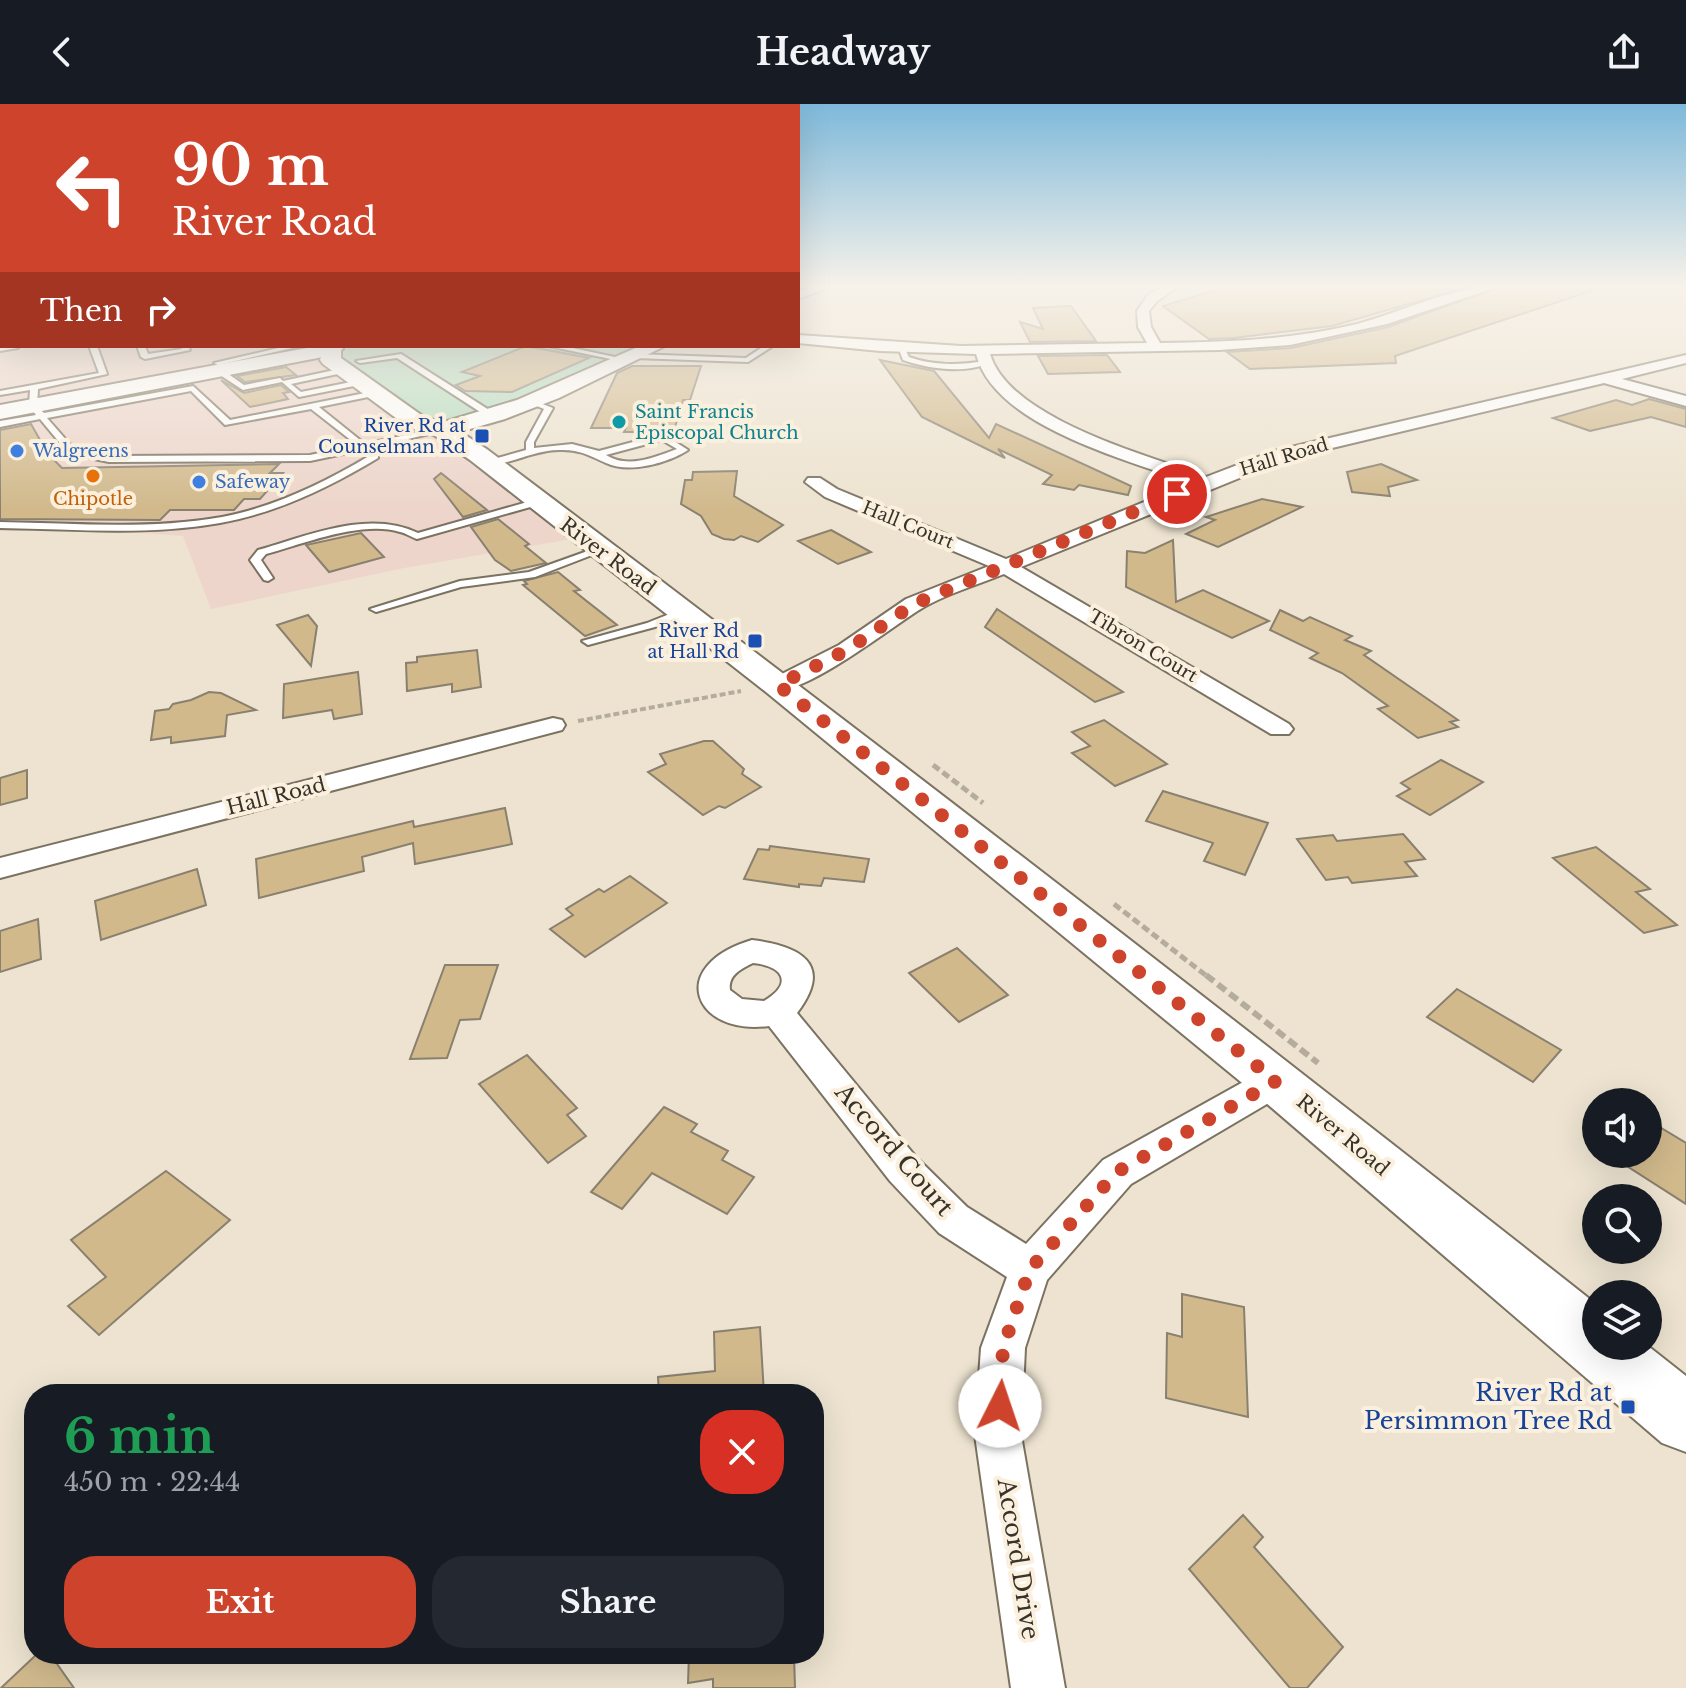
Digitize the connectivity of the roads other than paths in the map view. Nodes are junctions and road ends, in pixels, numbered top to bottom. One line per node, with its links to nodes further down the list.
1 (102, 360): 18 (lane)
2 (240, 360): 14 (lane)
3 (251, 360): 14 (main road)
4 (304, 360): 15 (main road)
5 (330, 360): 17 (main road, River Road)
6 (391, 360): 17 (lane)
7 (411, 360): 28 (lane)
8 (607, 360): 13 (lane)
9 (623, 360): 13 (main road)
10 (748, 360): 13 (lane)
11 (985, 360): 36 (street)
12 (1682, 360): 19 (street, Hall Road)
13 (616, 363): 24 (main road)
14 (219, 365): 15 (main road); 18 (main road); 20 (lane); 25 (main road)
15 (259, 368): 20 (lane)
16 (48, 372): 21 (lane)
17 (360, 377): 20 (lane); 20 (lane); 26 (lane); 30 (main road, River Road); 30 (main road, River Road)
18 (113, 378): 21 (lane); 25 (main road)
19 (1604, 379): 23 (street); 36 (street, Hall Road)
20 (282, 381)
21 (57, 383): 25 (lane)
22 (0, 393): 25 (lane)
23 (1686, 401)
24 (535, 402): 28 (main road); 32 (lane)
25 (37, 403): 26 (lane); 27 (main road); 29 (lane); 31 (lane)
26 (313, 406): 31 (lane)
27 (0, 412)
28 (494, 417): 30 (main road)
29 (0, 424)
30 (442, 430): 31 (lane); 34 (main road, River Road)
31 (364, 448): 38 (lane)
32 (530, 451): 33 (lane); 34 (lane)
33 (599, 454): 33 (lane)
34 (490, 463): 37 (main road, River Road)
35 (814, 482): 40 (street, Hall Court)
36 (1206, 483): 40 (street, Hall Road)
37 (538, 502): 39 (main road, River Road); 41 (lane)
38 (0, 525)
39 (600, 550): 42 (lane); 43 (main road, River Road)
40 (1004, 565): 45 (street, Hall Road); 47 (street, Tibron Court)
41 (268, 578)
42 (376, 609)
43 (682, 612): 44 (lane); 45 (main road, River Road)
44 (588, 641)
45 (778, 685): 50 (main road, River Road)
46 (553, 725): 48 (street, Hall Road)
47 (1280, 729)
48 (0, 868)
49 (776, 1010): 51 (street, Accord Court)
50 (1276, 1081): 51 (street, Accord Drive); 52 (main road, River Road)
51 (1030, 1269): 55 (street, Accord Drive)
52 (1582, 1333)
53 (1615, 1360): 54 (main road, River Road)
54 (1686, 1419)
55 (1038, 1688)

